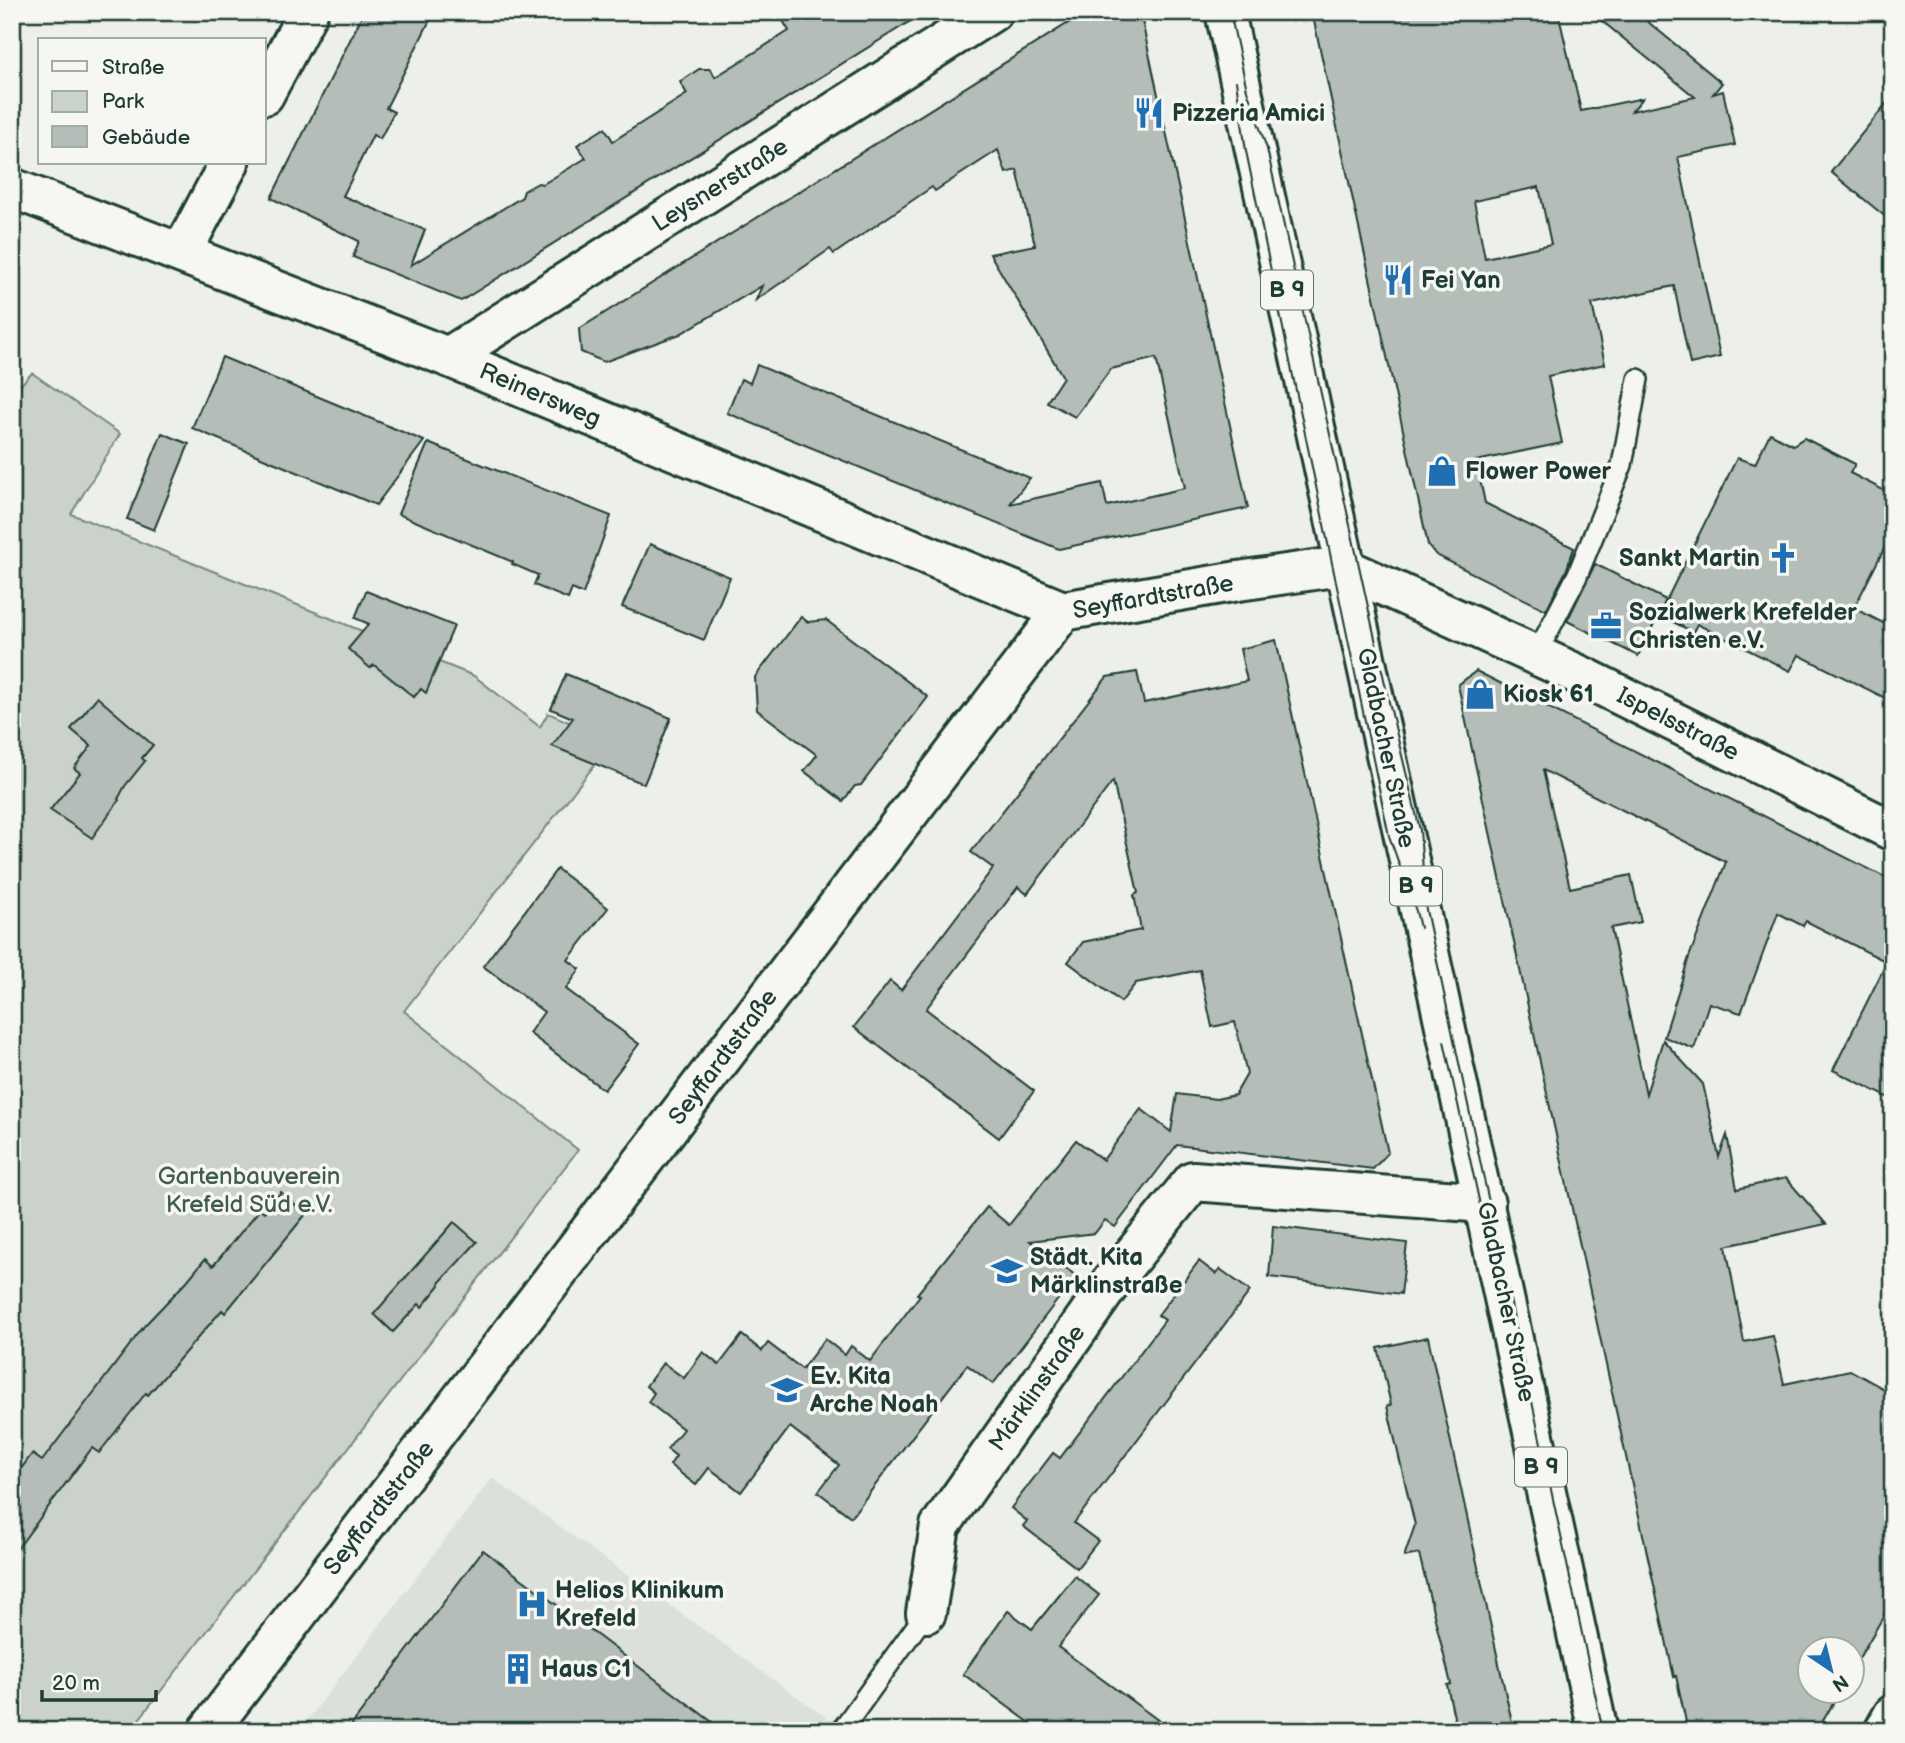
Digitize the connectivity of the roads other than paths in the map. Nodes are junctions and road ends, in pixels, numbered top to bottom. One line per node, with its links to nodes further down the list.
1 (308, 12): 4 (street)
2 (992, 12): 8 (street, Leysnerstraße)
3 (1225, 12): 10 (street, Gladbacher Straße / B 9)
4 (266, 91)
5 (228, 164): 7 (street)
6 (12, 188): 7 (street, Reinersweg)
7 (182, 252): 8 (street, Reinersweg)
8 (448, 357): 11 (street, Reinersweg)
9 (1638, 379): 12 (lane)
10 (1347, 569): 11 (street, Seyffardtstraße); 12 (street, Ispelsstraße); 14 (street, Gladbacher Straße / B 9)
11 (1063, 611): 17 (street, Seyffardtstraße)
12 (1536, 654): 13 (street, Ispelsstraße)
13 (1893, 831)
14 (1485, 1203): 15 (street, Märklinstraße); 19 (street, Gladbacher Straße / B 9)
15 (926, 1613): 18 (lane)
16 (1893, 1715): 20 (street)
17 (208, 1731)
18 (841, 1731)
19 (1598, 1731)
20 (1884, 1731)

